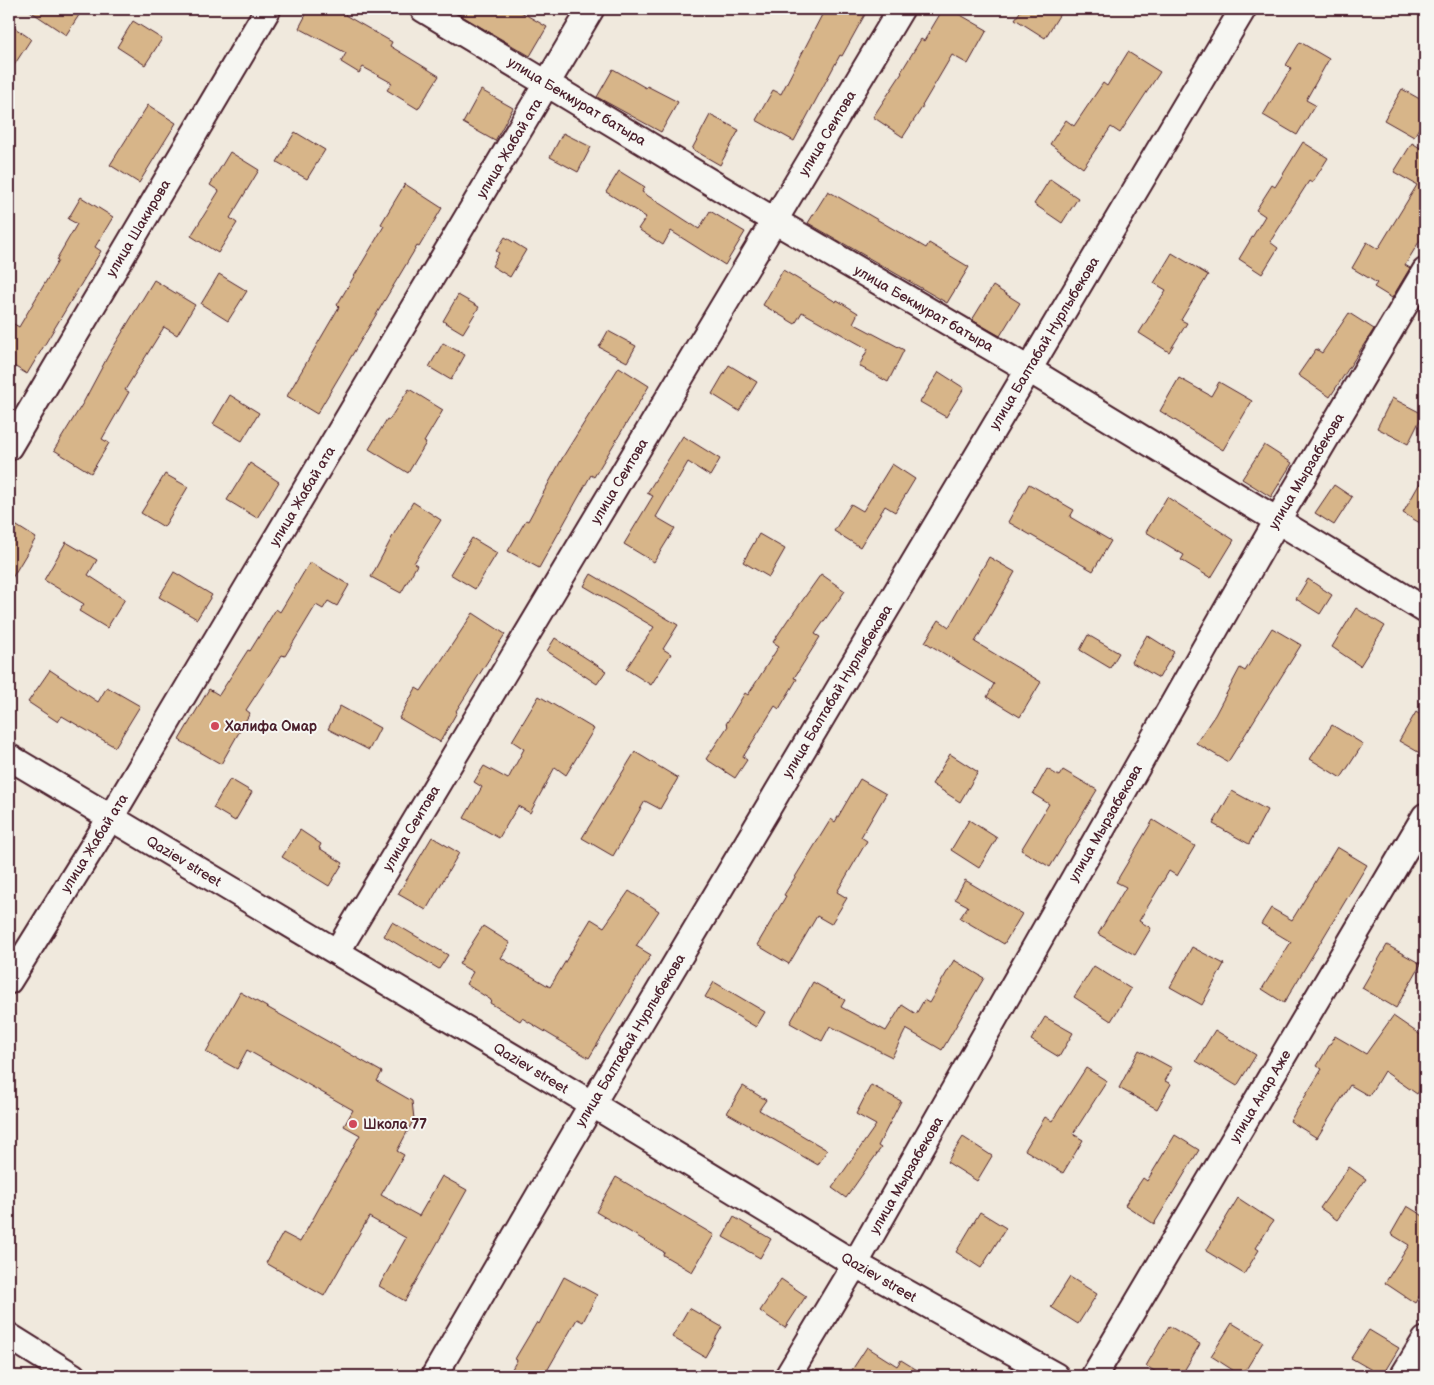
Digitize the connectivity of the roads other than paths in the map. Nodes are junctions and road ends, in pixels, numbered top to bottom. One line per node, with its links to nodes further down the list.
1 (268, 9): 10 (street, улица Шакирова)
2 (422, 9): 6 (street, улица Бекмурат батыра)
3 (591, 9): 6 (street, улица Жабай ата)
4 (901, 9): 7 (street, улица Сеитова)
5 (1244, 9): 9 (street, улица Балтабай Нурлыбекова)
6 (547, 83): 7 (street, улица Бекмурат батыра); 15 (street, улица Жабай ата)
7 (775, 221): 9 (street, улица Бекмурат батыра); 16 (street, улица Сеитова)
8 (1425, 271): 11 (street, улица Мырзабекова)
9 (1028, 369): 11 (street, улица Бекмурат батыра); 18 (street, улица Балтабай Нурлыбекова)
10 (9, 447)
11 (1277, 521): 12 (street, улица Бекмурат батыра); 19 (street, улица Мырзабекова)
12 (1425, 610)
13 (9, 757): 15 (street, Qaziev street)
14 (1425, 816): 26 (street, улица Анар Аже)
15 (111, 817): 16 (street, Qaziev street); 17 (street, улица Жабай ата)
16 (337, 952): 18 (street, Qaziev street)
17 (9, 981)
18 (592, 1104): 19 (street, Qaziev street); 23 (street, улица Балтабай Нурлыбекова)
19 (855, 1264): 24 (street, улица Мырзабекова); 25 (street, Qaziev street)
20 (9, 1336): 22 (street)
21 (1425, 1340): 27 (street)
22 (73, 1376)
23 (434, 1376)
24 (788, 1376)
25 (1056, 1376)
26 (1094, 1376)
27 (1403, 1376)

